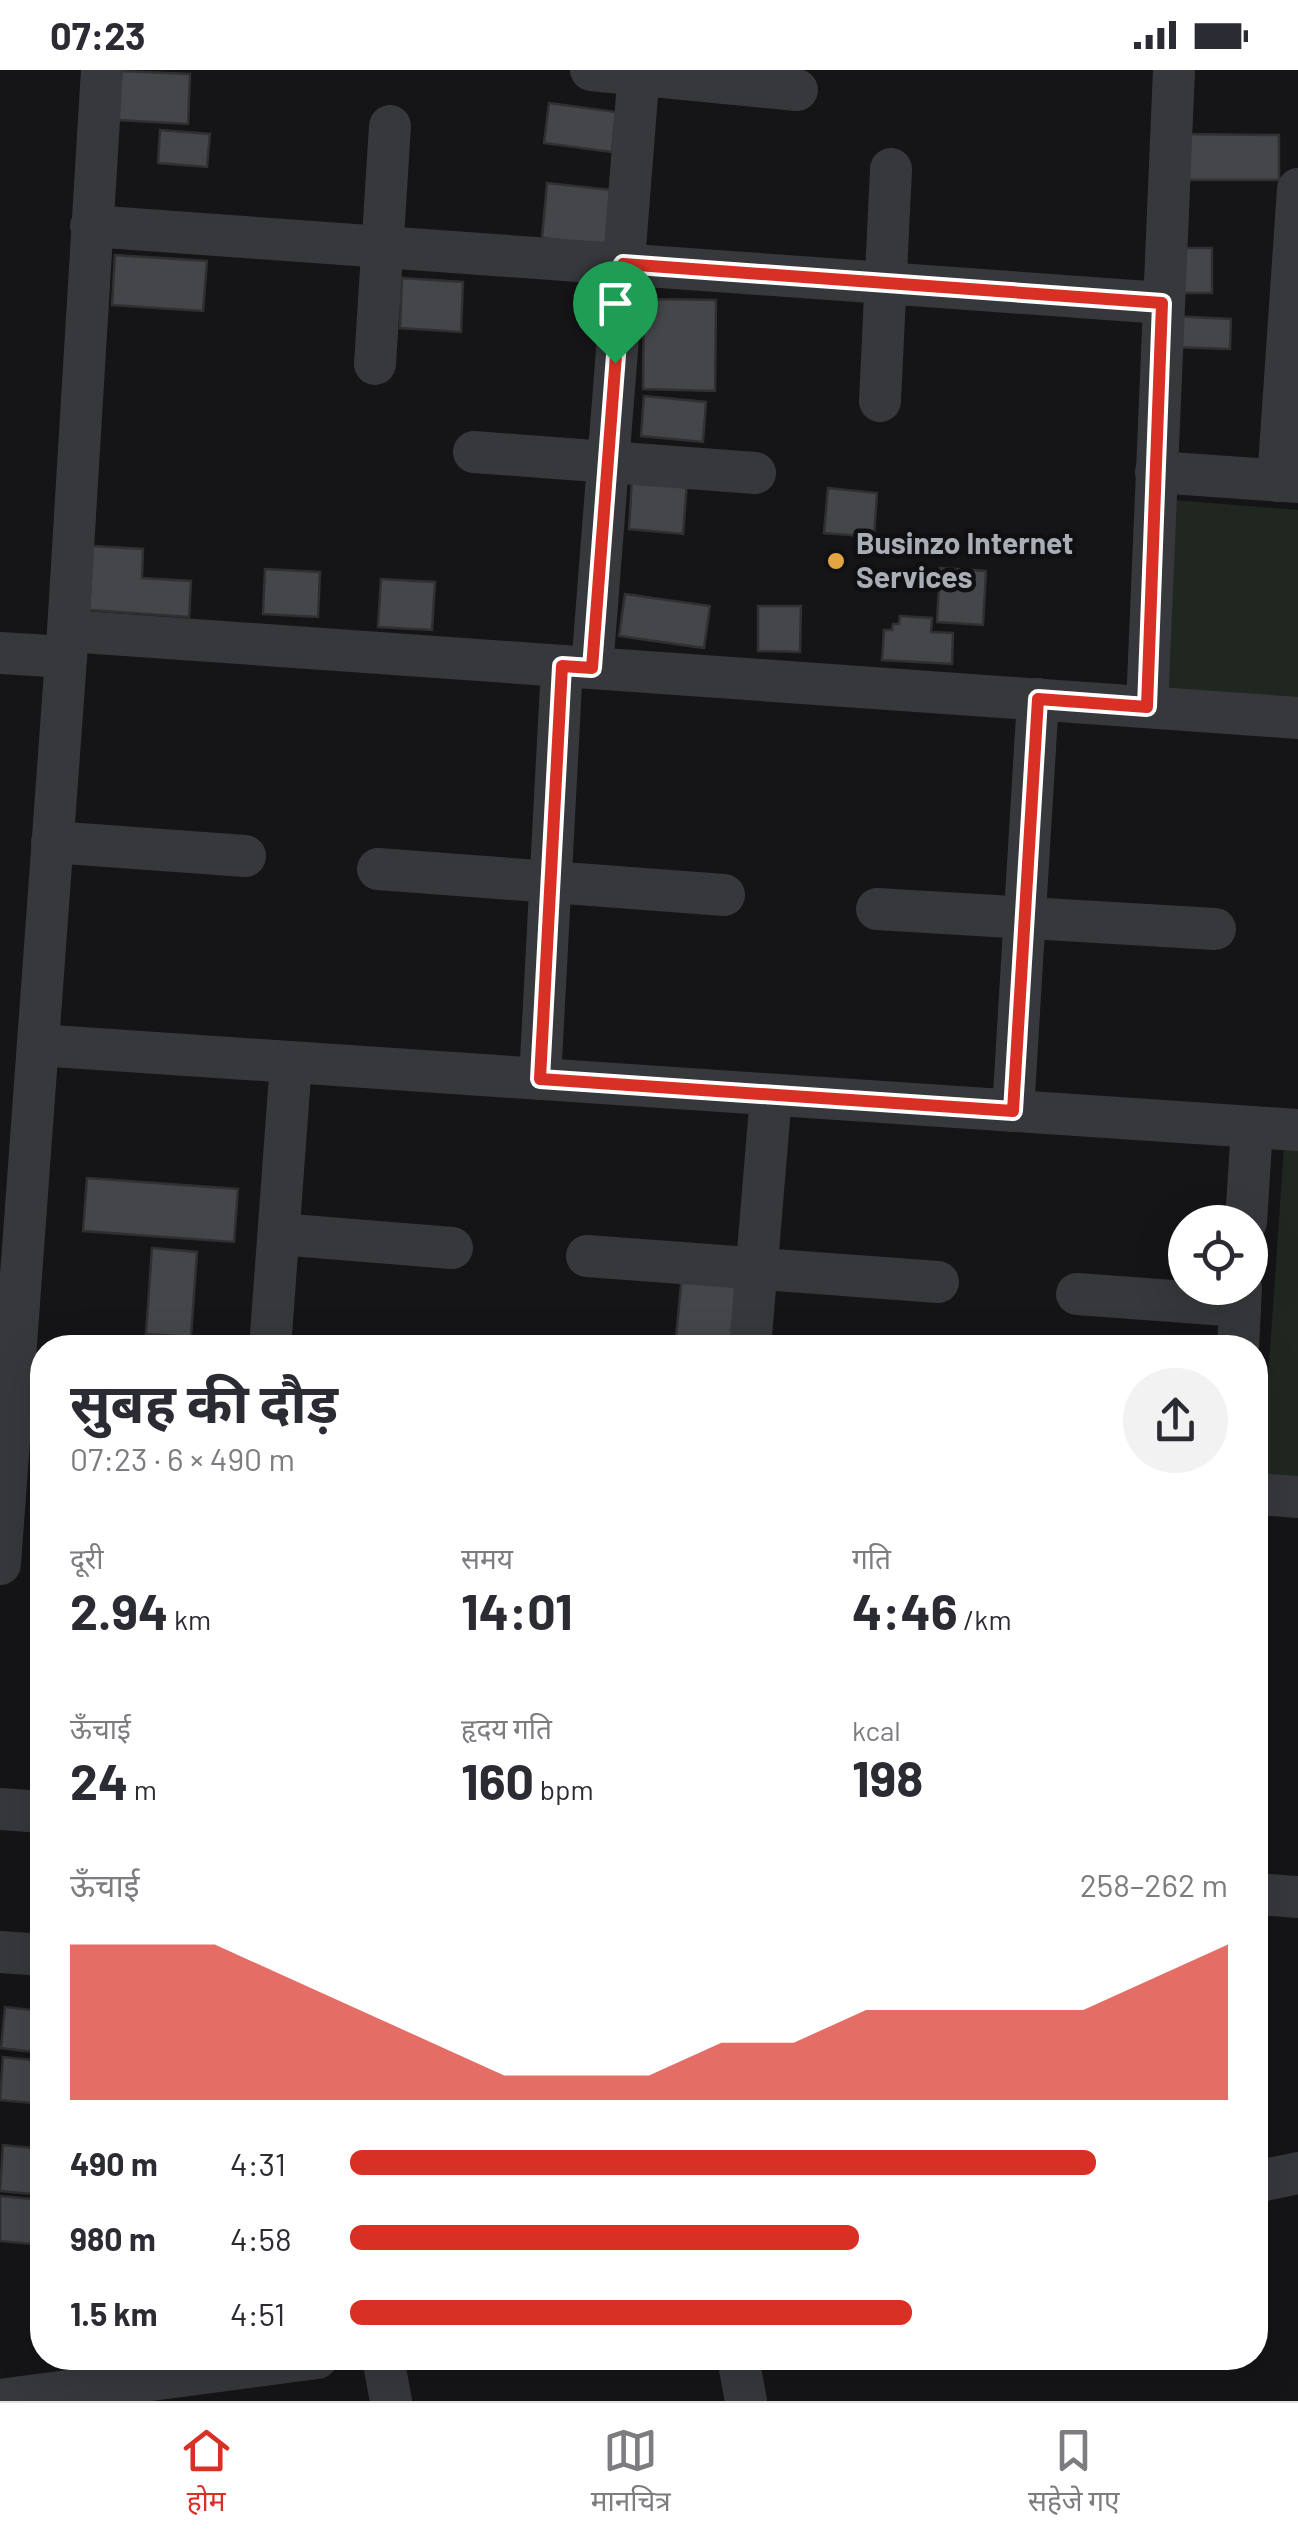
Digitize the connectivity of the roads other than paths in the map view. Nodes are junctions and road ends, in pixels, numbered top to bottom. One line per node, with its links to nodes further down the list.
1 (102, 70): 9 (street)
2 (591, 70): 4 (street)
3 (1174, 70): 13 (street)
4 (638, 72): 5 (street); 11 (street)
5 (796, 90)
6 (390, 126): 10 (street)
7 (891, 169): 12 (street)
8 (1298, 189): 20 (street)
9 (91, 226): 10 (street); 21 (street)
10 (382, 247): 11 (street); 14 (street)
11 (623, 264): 12 (street); 17 (street)
12 (886, 284): 13 (street); 15 (street)
13 (1162, 303): 18 (street)
14 (375, 364)
15 (880, 401)
16 (474, 452): 17 (street)
17 (608, 462): 19 (street); 23 (street)
18 (1156, 472): 20 (street); 25 (street)
19 (755, 473)
20 (1288, 482)
21 (67, 644): 22 (street); 23 (street); 27 (street)
22 (0, 653)
23 (577, 667): 24 (street); 30 (street)
24 (1038, 699): 25 (street); 33 (street)
25 (1147, 707): 26 (street)
26 (1298, 718)
27 (52, 842): 28 (street); 35 (street)
28 (245, 856)
29 (378, 868): 30 (street)
30 (550, 882): 31 (street); 37 (street)
31 (724, 895)
32 (877, 909): 33 (street)
33 (1024, 918): 34 (street); 39 (street)
34 (1215, 929)
35 (38, 1045): 36 (street); 44 (street)
36 (292, 1062): 37 (street); 43 (street)
37 (540, 1079): 38 (street)
38 (771, 1095): 39 (street); 47 (street)
39 (1013, 1111): 40 (street)
40 (1252, 1127): 41 (street); 42 (street)
41 (1298, 1130)
42 (1247, 1205)
43 (279, 1234): 45 (street); 51 (street)
44 (12, 1236): 53 (street)
45 (452, 1248)
46 (587, 1256): 47 (street)
47 (756, 1268): 48 (street); 52 (street)
48 (938, 1282)
49 (1077, 1294): 50 (street)
50 (1240, 1314)
51 (271, 1335)
52 (751, 1335)
53 (27, 1416): 56 (street)
54 (1268, 1495): 55 (street)
55 (1298, 1498)
56 (0, 1564)
57 (0, 1809): 58 (street)
58 (30, 1811)
59 (1268, 1895): 60 (street)
60 (1298, 1897)
61 (0, 1952): 62 (street)
62 (30, 1954)
63 (1298, 2173): 64 (street)
64 (1268, 2179)
65 (226, 2370): 68 (street)
66 (385, 2370): 69 (street)
67 (740, 2370): 70 (street)
68 (0, 2400)
69 (391, 2401)
70 (746, 2401)

